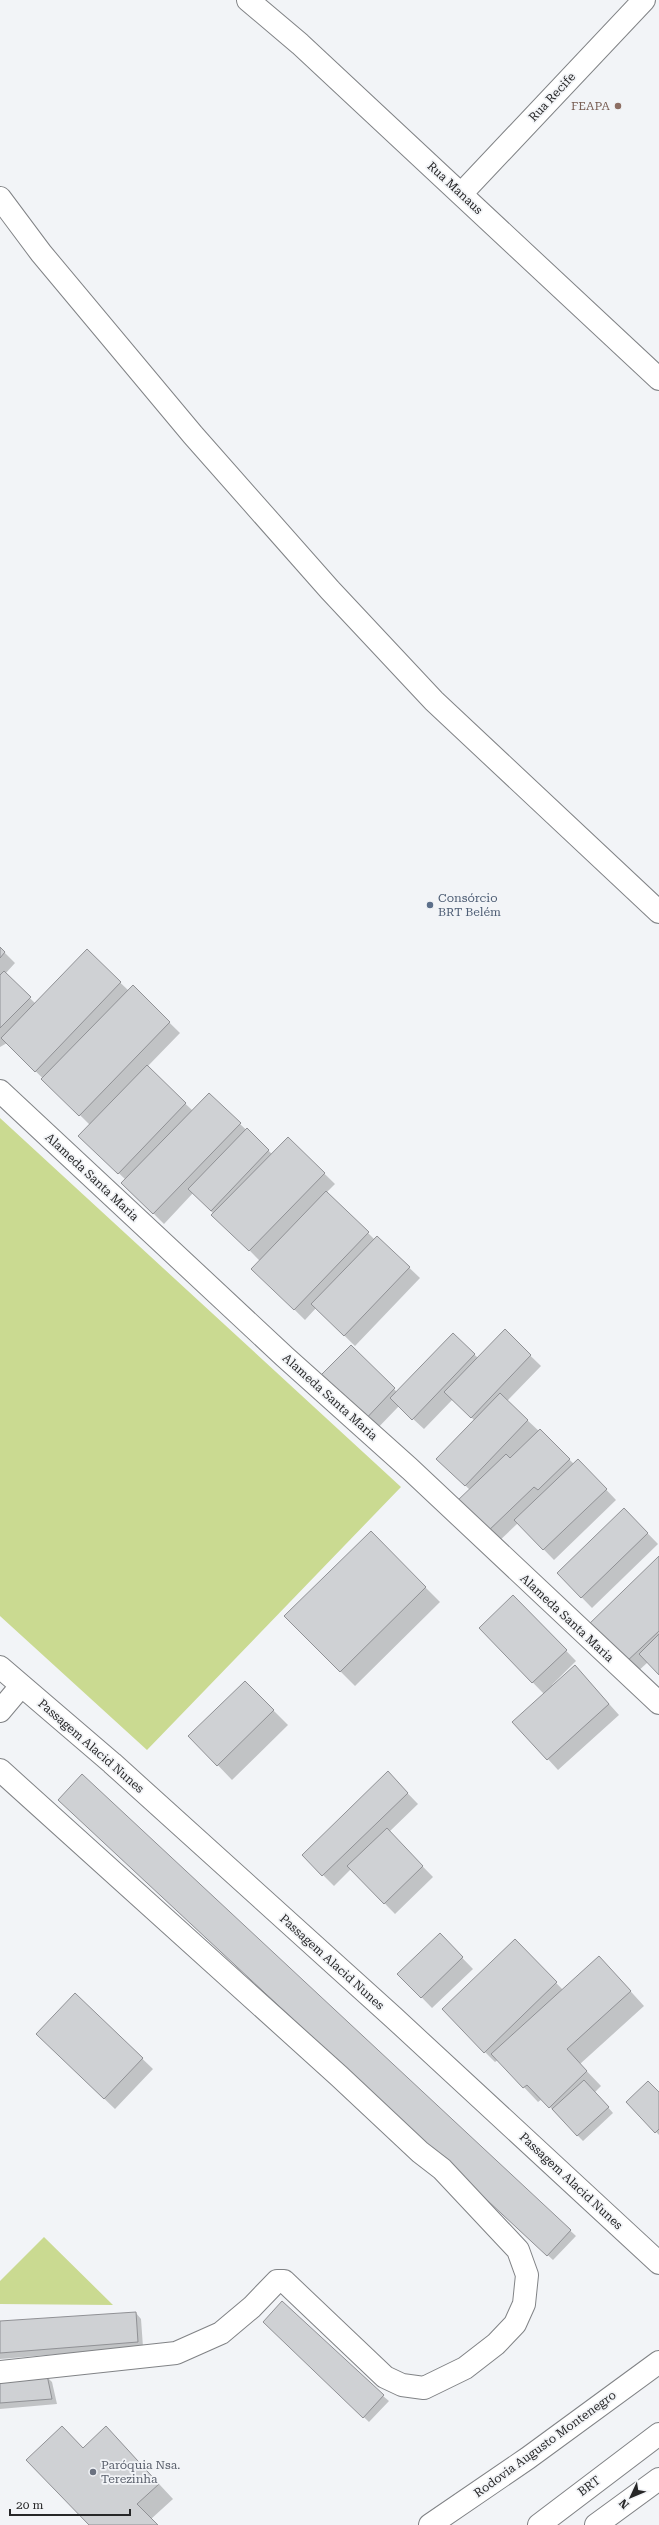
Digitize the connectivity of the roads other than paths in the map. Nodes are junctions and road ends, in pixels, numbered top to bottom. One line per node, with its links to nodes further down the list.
1 (248, 0): 3 (street, Rua Manaus)
2 (644, 0): 3 (street, Rua Recife)
3 (461, 194): 5 (street, Rua Manaus)
4 (0, 198): 6 (street)
5 (659, 380)
6 (659, 912)
7 (0, 1091): 10 (street, Alameda Santa Maria)
8 (0, 1667): 9 (street, Passagem Alacid Nunes)
9 (21, 1686): 11 (street); 13 (street, Passagem Alacid Nunes)
10 (659, 1703)
11 (0, 1711)
12 (0, 1770): 15 (street)
13 (659, 2263)
14 (659, 2362): 18 (street, Rodovia Augusto Montenegro)
15 (0, 2372)
16 (659, 2434): 19 (street, BRT)
17 (659, 2479): 20 (street)
18 (430, 2525)
19 (539, 2525)
20 (596, 2525)

